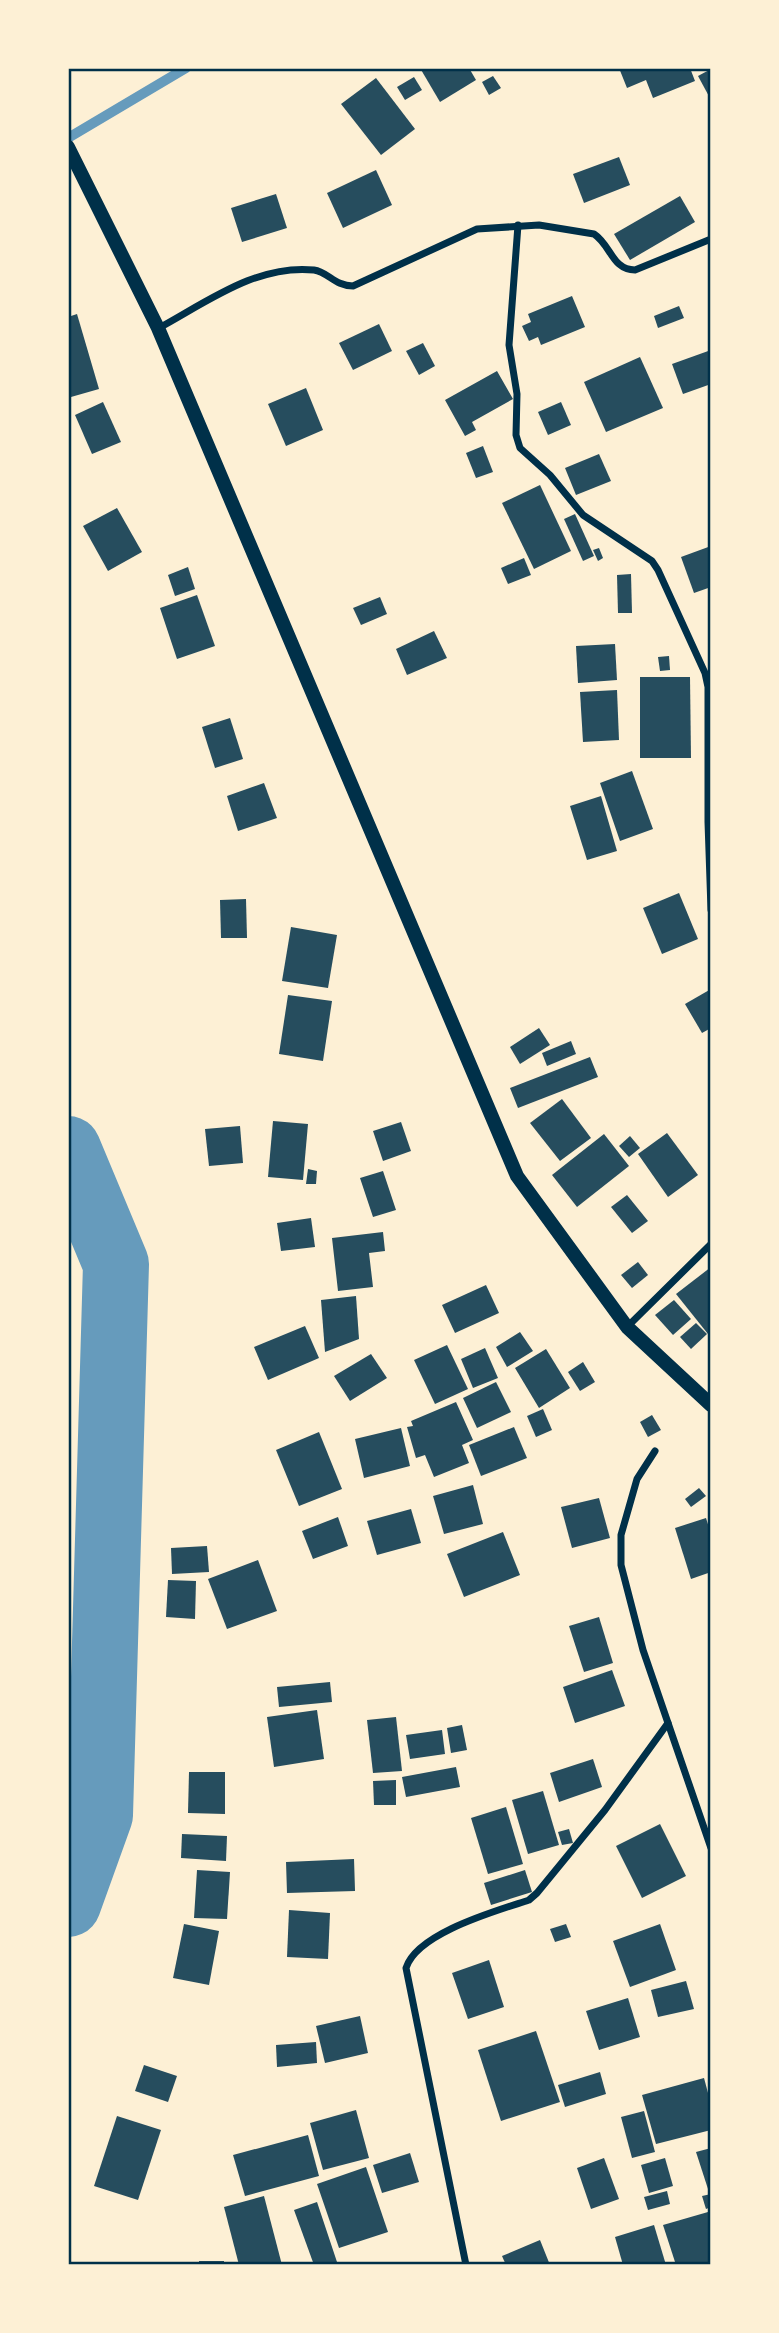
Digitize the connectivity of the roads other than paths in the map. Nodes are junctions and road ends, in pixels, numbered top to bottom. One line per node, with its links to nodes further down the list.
1 (68, 147): 4 (main road)
2 (518, 225): 3 (street); 4 (street); 5 (street)
3 (711, 239)
4 (158, 328): 7 (main road)
5 (711, 910)
6 (711, 1244): 7 (street)
7 (627, 1328): 8 (main road)
8 (711, 1405)
9 (655, 1451): 10 (street)
10 (668, 1723): 11 (street); 12 (street)
11 (711, 1848)
12 (466, 2265)

